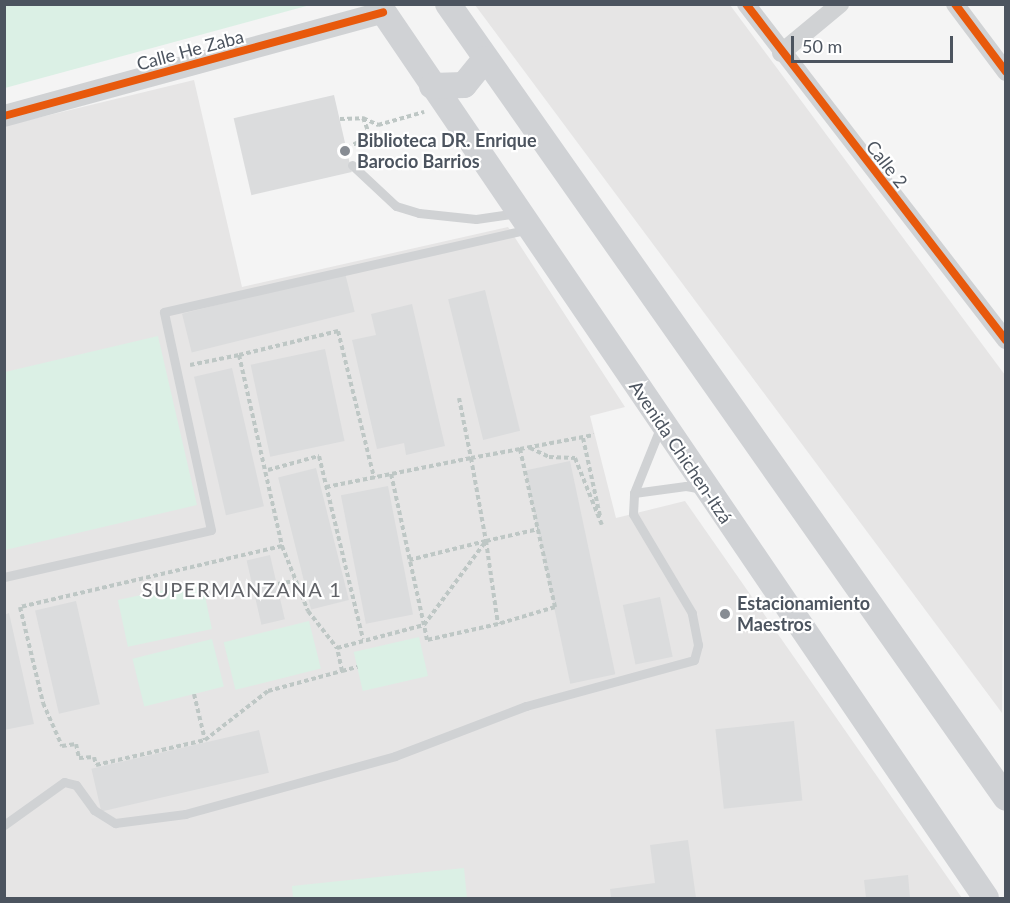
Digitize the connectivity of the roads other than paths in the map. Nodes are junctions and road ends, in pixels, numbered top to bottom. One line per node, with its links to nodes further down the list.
1 (448, 4): 7 (main road)
2 (746, 4): 6 (street, Calle 2)
3 (840, 4): 6 (street)
4 (955, 4): 8 (street)
5 (380, 8): 9 (main road, Avenida Chichen-Itzá); 10 (street, Calle He Zaba)
6 (781, 53): 13 (street, Calle 2)
7 (484, 59): 9 (main road); 18 (main road)
8 (1005, 72)
9 (438, 96): 12 (main road, Avenida Chichen-Itzá)
10 (4, 116)
11 (352, 165): 12 (lane)
12 (523, 221): 14 (main road, Avenida Chichen-Itzá); 17 (lane)
13 (1005, 340)
14 (662, 424): 15 (main road, Avenida Chichen-Itzá); 16 (lane)
15 (707, 489): 16 (lane); 21 (main road, Avenida Chichen-Itzá)
16 (634, 493): 20 (lane)
17 (4, 577)
18 (998, 771): 19 (main road)
19 (1005, 798)
20 (4, 825)
21 (986, 898)

